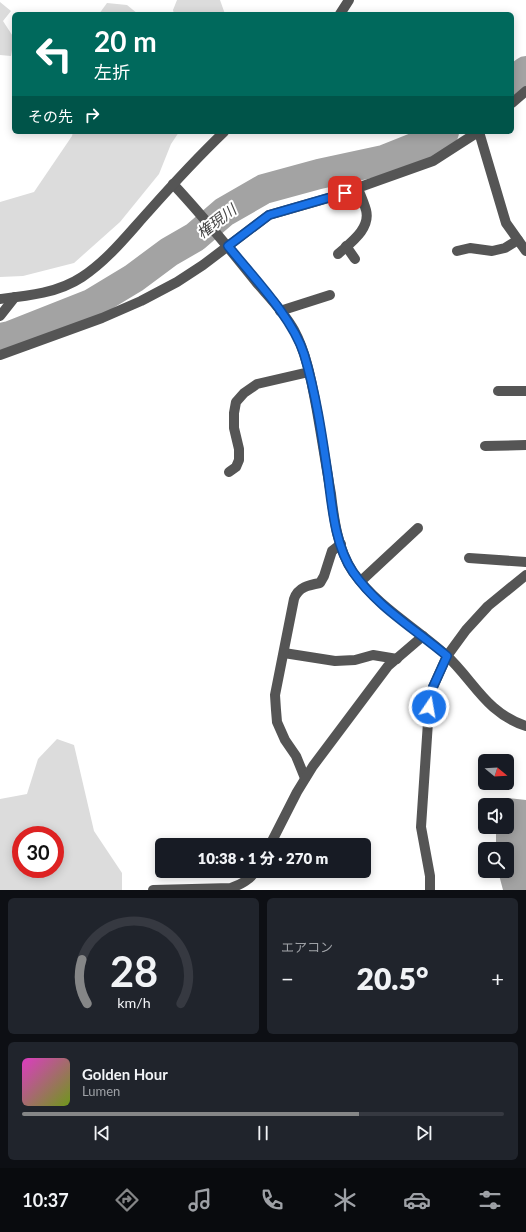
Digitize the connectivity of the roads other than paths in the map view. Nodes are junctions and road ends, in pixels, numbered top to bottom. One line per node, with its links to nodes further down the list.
1 (349, 0): 2 (street)
2 (341, 12)
3 (526, 91): 4 (street)
4 (514, 101)
5 (222, 134): 8 (street)
6 (476, 134): 9 (street)
7 (480, 134): 10 (street)
8 (173, 184): 11 (street); 18 (street)
9 (358, 189): 11 (street); 12 (street)
10 (518, 240): 13 (street); 14 (street)
11 (228, 246): 20 (street); 22 (street)
12 (346, 246): 15 (street); 16 (street)
13 (457, 251)
14 (526, 251)
15 (338, 254)
16 (355, 259)
17 (330, 295): 20 (street)
18 (15, 297): 19 (street); 21 (street)
19 (0, 299)
20 (280, 311): 23 (street)
21 (0, 316)
22 (0, 355)
23 (309, 372): 28 (street); 30 (street)
24 (498, 391): 25 (street)
25 (526, 391)
26 (526, 445): 27 (street)
27 (485, 446)
28 (229, 472)
29 (418, 528): 34 (street)
30 (341, 544): 34 (street); 36 (street)
31 (469, 558): 32 (street)
32 (526, 562)
33 (526, 575): 37 (street)
34 (360, 581): 35 (street)
35 (423, 636): 37 (street); 38 (street)
36 (284, 653): 38 (street); 40 (street)
37 (447, 656): 39 (street); 44 (street)
38 (396, 659): 40 (street)
39 (526, 726)
40 (305, 778): 41 (street)
41 (274, 838)
42 (250, 878): 43 (street)
43 (153, 890)
44 (430, 890)

